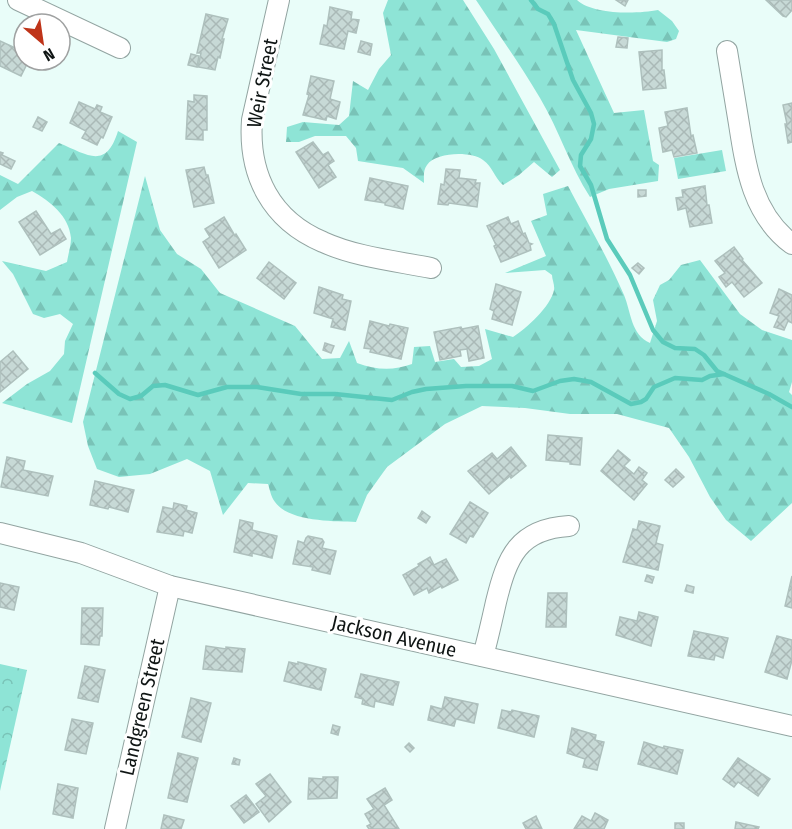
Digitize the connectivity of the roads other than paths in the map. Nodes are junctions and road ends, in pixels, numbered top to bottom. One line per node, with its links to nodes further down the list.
1 (18, 0): 3 (street)
2 (279, 0): 6 (street, Weir Street)
3 (120, 48)
4 (727, 51): 5 (street)
5 (792, 244)
6 (431, 268)
7 (569, 526): 10 (street)
8 (0, 533): 9 (street, Jackson Avenue)
9 (170, 586): 10 (street, Jackson Avenue); 12 (street, Landgreen Street)
10 (483, 656): 11 (street, Jackson Avenue)
11 (792, 726)
12 (115, 829)

